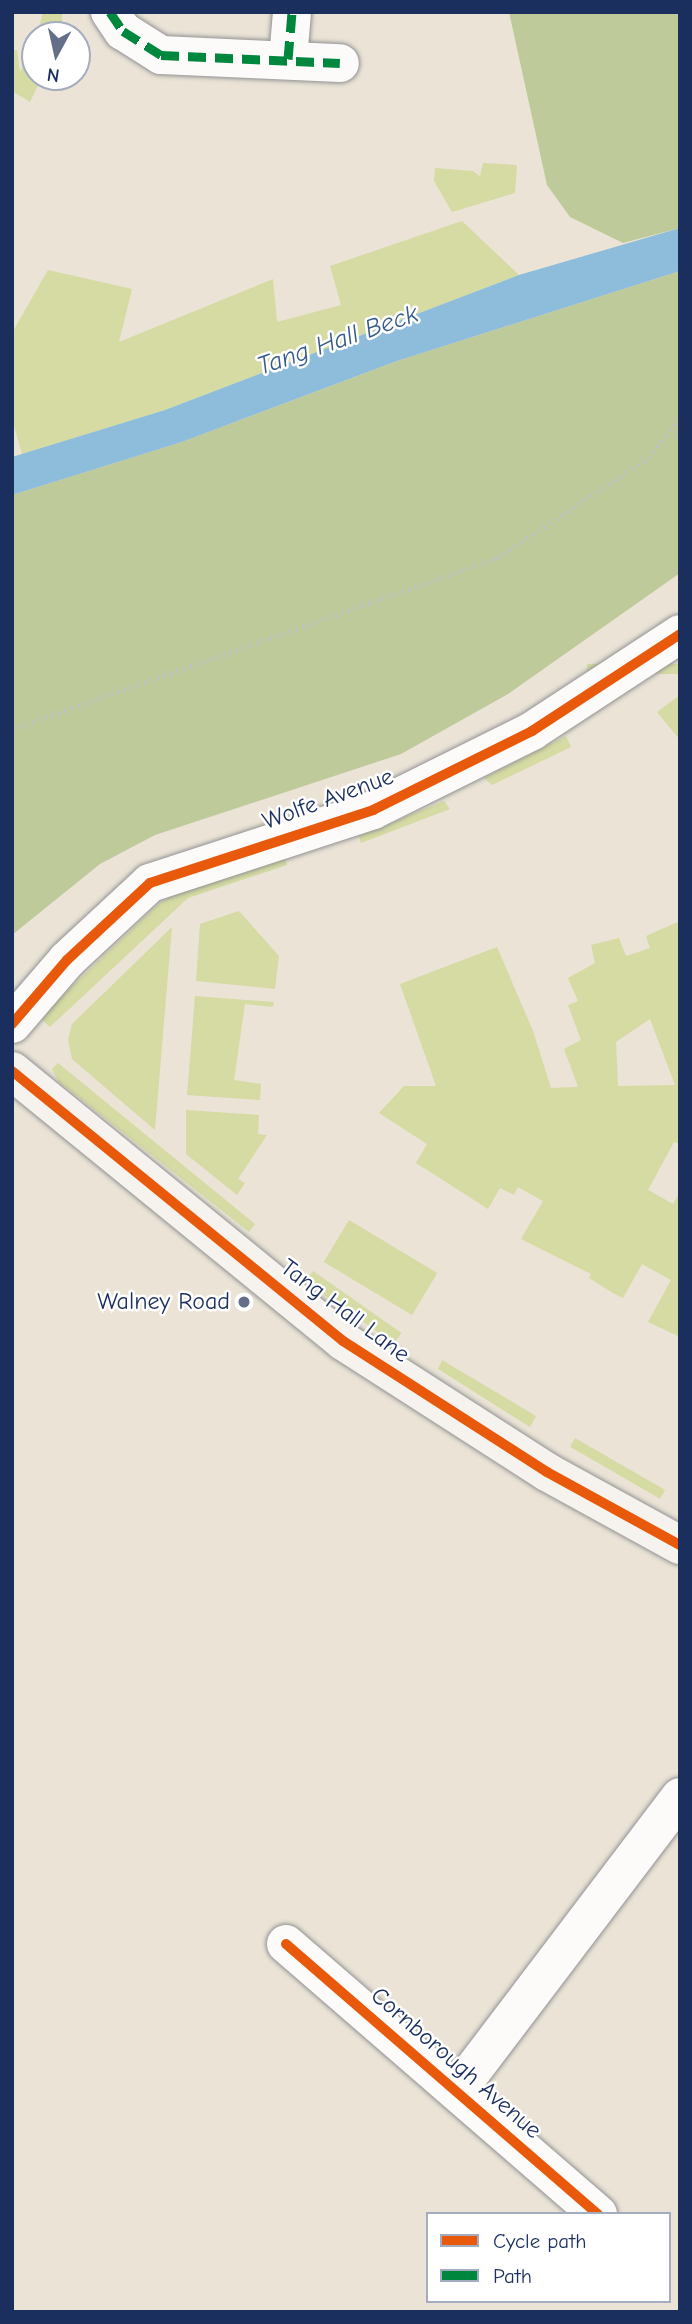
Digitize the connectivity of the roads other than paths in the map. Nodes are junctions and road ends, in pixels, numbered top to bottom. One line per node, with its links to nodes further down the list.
1 (110, 12): 3 (street)
2 (292, 12): 3 (street)
3 (288, 59): 4 (street)
4 (341, 63)
5 (680, 634): 6 (street, Wolfe Avenue)
6 (12, 1024)
7 (12, 1071): 8 (street, Tang Hall Lane)
8 (680, 1545)
9 (680, 1797): 11 (street, Cornborough Avenue)
10 (286, 1944): 11 (street, Cornborough Avenue)
11 (457, 2091): 12 (street, Cornborough Avenue)
12 (596, 2212)

